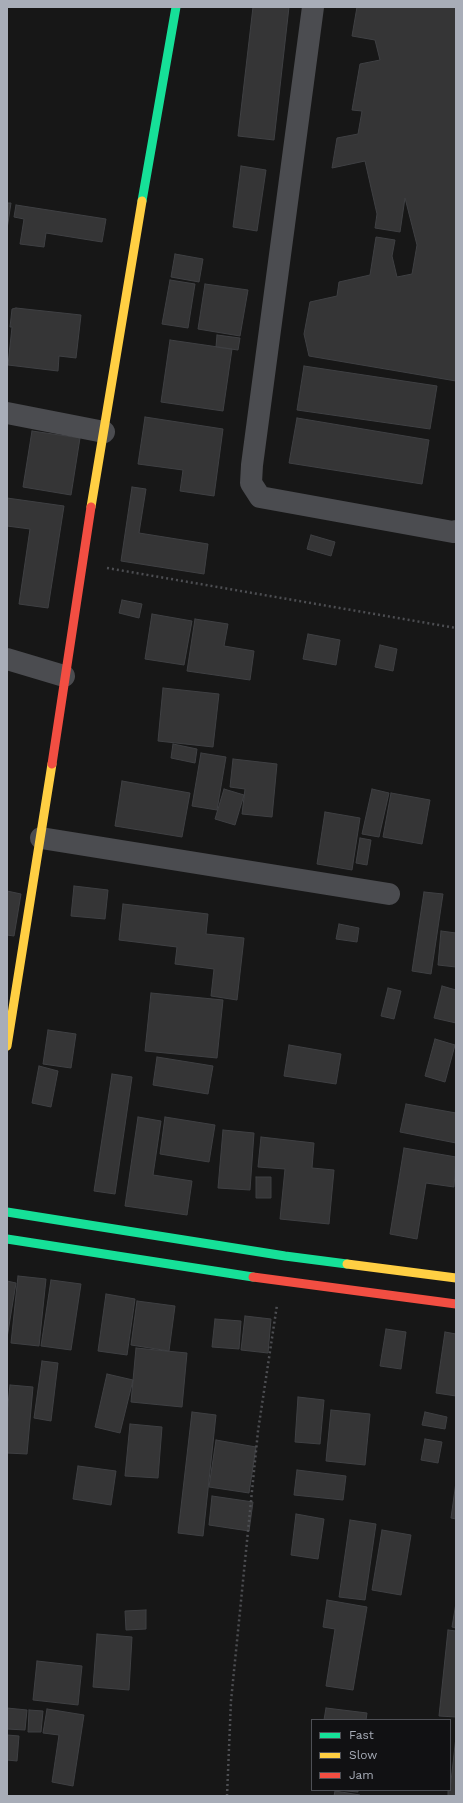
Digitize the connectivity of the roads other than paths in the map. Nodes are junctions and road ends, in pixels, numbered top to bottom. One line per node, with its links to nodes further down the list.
1 (176, 7): 4 (street)
2 (313, 7): 5 (street)
3 (7, 413): 4 (street)
4 (104, 432): 7 (street)
5 (456, 531)
6 (7, 659): 7 (street)
7 (64, 676): 8 (street)
8 (41, 838): 9 (street); 10 (street)
9 (389, 894)
10 (7, 1046)
11 (7, 1212): 13 (street)
12 (7, 1239): 14 (street)
13 (456, 1278)
14 (456, 1304)

